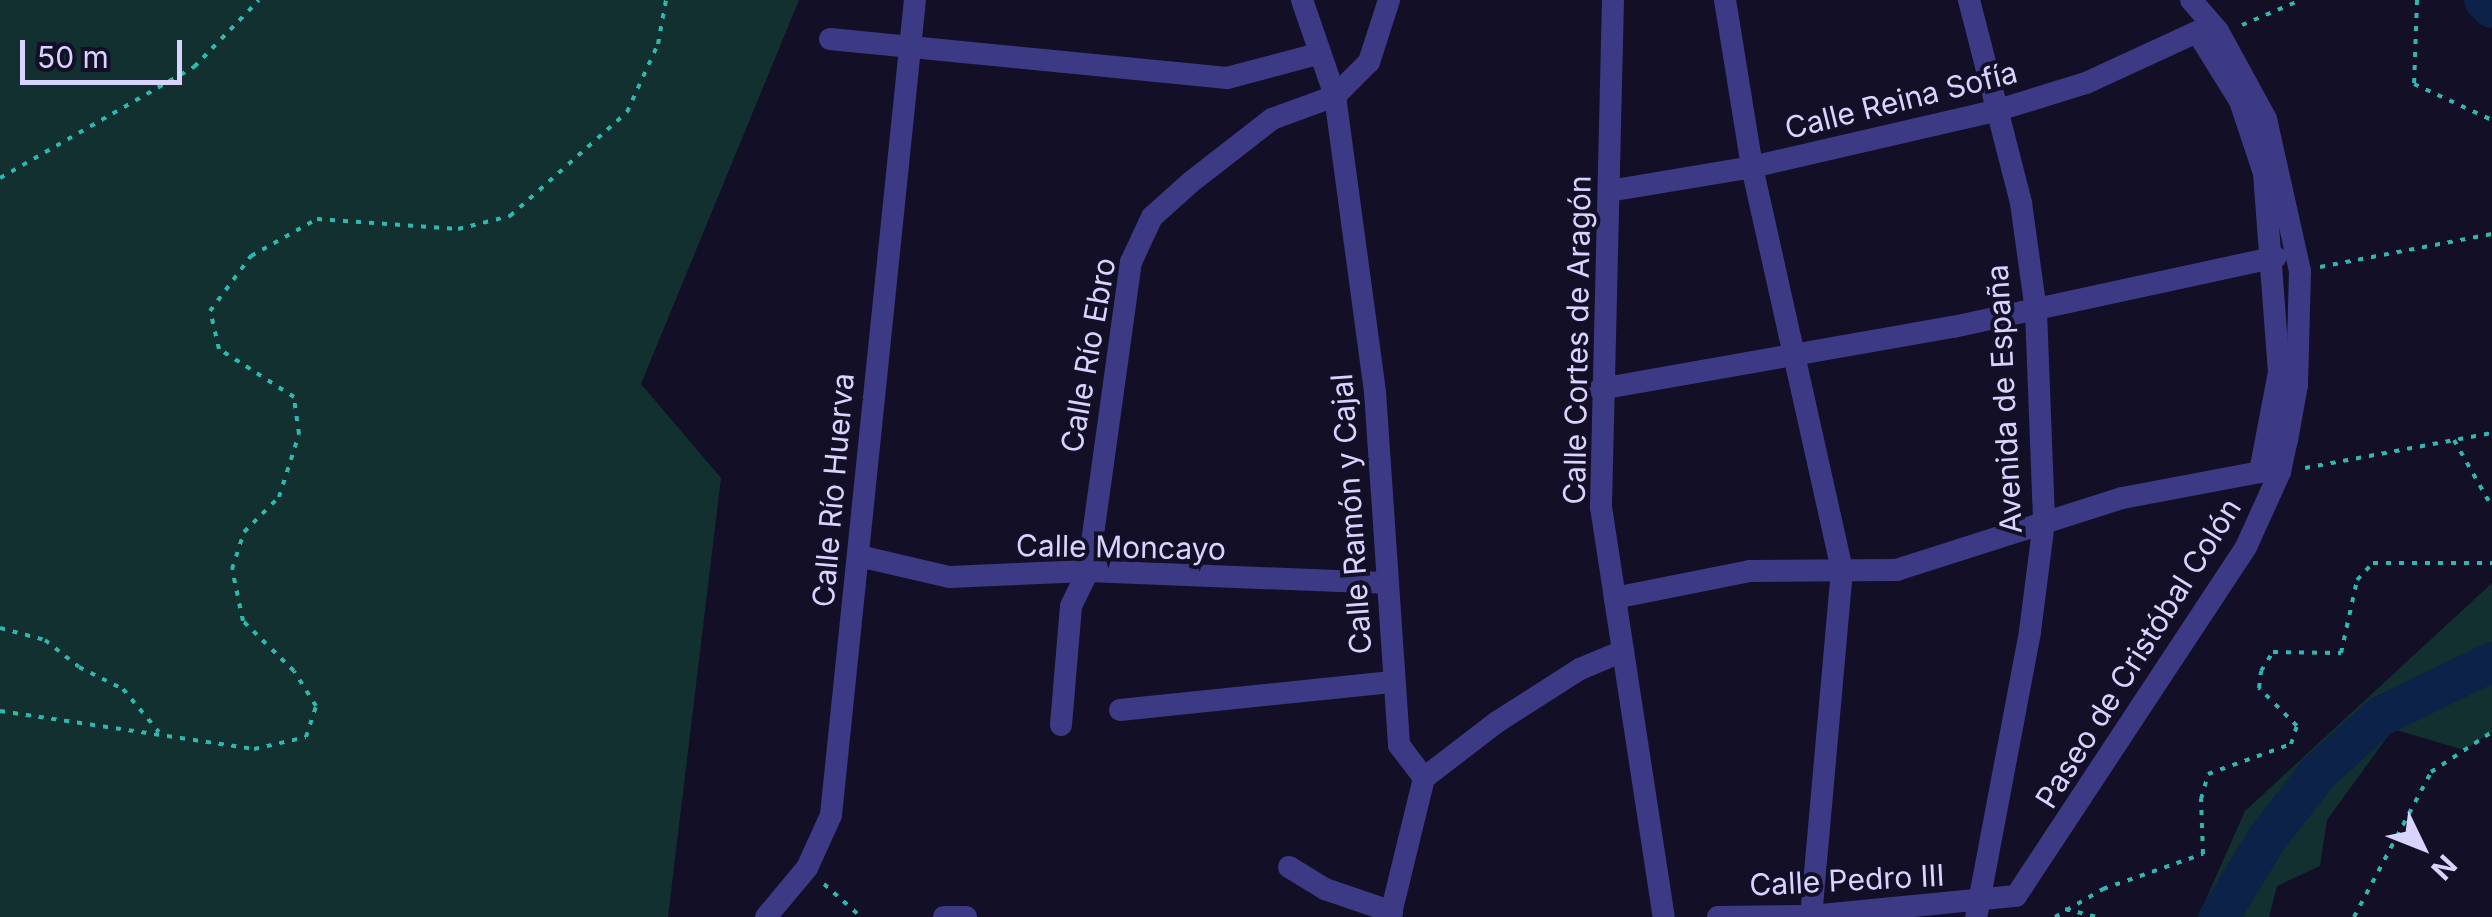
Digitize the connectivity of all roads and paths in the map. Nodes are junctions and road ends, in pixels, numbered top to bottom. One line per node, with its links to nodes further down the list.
1 (259, 0): 20 (path)
2 (666, 0): 46 (path)
3 (915, 0): 14 (street, Calle Río Huerva)
4 (1302, 0): 15 (street, Calle Ramón y Cajal)
5 (1389, 0): 16 (street)
6 (1613, 0): 21 (street, Calle Cortes de Aragón)
7 (1726, 0): 19 (street)
8 (1970, 0): 17 (street, Avenida de España)
9 (2191, 0): 12 (street, Paseo de Cristóbal Colón)
10 (2301, 0): 12 (path)
11 (2417, 0): 18 (path)
12 (2207, 32): 17 (street, Calle Reina Sofía); 23 (street, Paseo de Cristóbal Colón); 24 (street, Paseo de Cristóbal Colón)
13 (830, 38): 14 (street)
14 (908, 49): 15 (street); 33 (street, Calle Río Huerva)
15 (1318, 54): 16 (street, Calle Ramón y Cajal)
16 (1335, 96): 36 (street, Calle Río Ebro); 37 (street, Calle Ramón y Cajal)
17 (1995, 110): 19 (street, Calle Reina Sofía); 25 (street, Avenida de España)
18 (2492, 120)
19 (1752, 167): 21 (street, Calle Reina Sofía); 26 (street)
20 (0, 178)
21 (1609, 190): 27 (street, Calle Cortes de Aragón)
22 (2492, 234): 24 (path)
23 (2276, 258): 25 (street); 30 (street, Paseo de Cristóbal Colón)
24 (2300, 270): 30 (street, Paseo de Cristóbal Colón)
25 (2036, 311): 26 (street); 32 (street, Avenida de España)
26 (1796, 352): 27 (street); 35 (street)
27 (1600, 389): 38 (street, Calle Cortes de Aragón)
28 (2492, 433): 29 (path)
29 (2454, 440): 30 (path); 31 (path)
30 (2270, 472): 32 (street); 50 (street, Paseo de Cristóbal Colón)
31 (2492, 507)
32 (2044, 522): 35 (street); 52 (street, Avenida de España)
33 (859, 556): 36 (street, Calle Moncayo); 49 (street, Calle Río Huerva)
34 (2492, 563): 51 (path)
35 (1842, 570): 38 (street); 60 (street)
36 (1088, 571): 37 (street, Calle Moncayo); 44 (street, Calle Río Ebro)
37 (1384, 582): 41 (street, Calle Ramón y Cajal)
38 (1616, 598): 40 (street, Calle Cortes de Aragón)
39 (0, 628): 46 (path)
40 (1623, 651): 47 (street); 58 (street, Calle Cortes de Aragón)
41 (1392, 682): 42 (street); 47 (street, Calle Ramón y Cajal)
42 (1120, 710)
43 (0, 712): 46 (path)
44 (1061, 725)
45 (2492, 732): 63 (path)
46 (161, 734)
47 (1424, 778): 53 (street)
48 (1288, 867): 53 (street)
49 (806, 868): 54 (street, Calle Río Huerva); 55 (path)
50 (2013, 906): 52 (street, Paseo de Cristóbal Colón)
51 (2065, 908): 61 (path); 62 (path)
52 (1978, 911): 60 (street, Calle Pedro III)
53 (1391, 914)
54 (766, 917)
55 (861, 917)
56 (944, 917): 57 (street)
57 (966, 917)
58 (1664, 917)
59 (1718, 917): 60 (street, Calle Pedro III)
60 (1811, 917)
61 (2056, 917)
62 (2096, 917)
63 (2354, 917)

